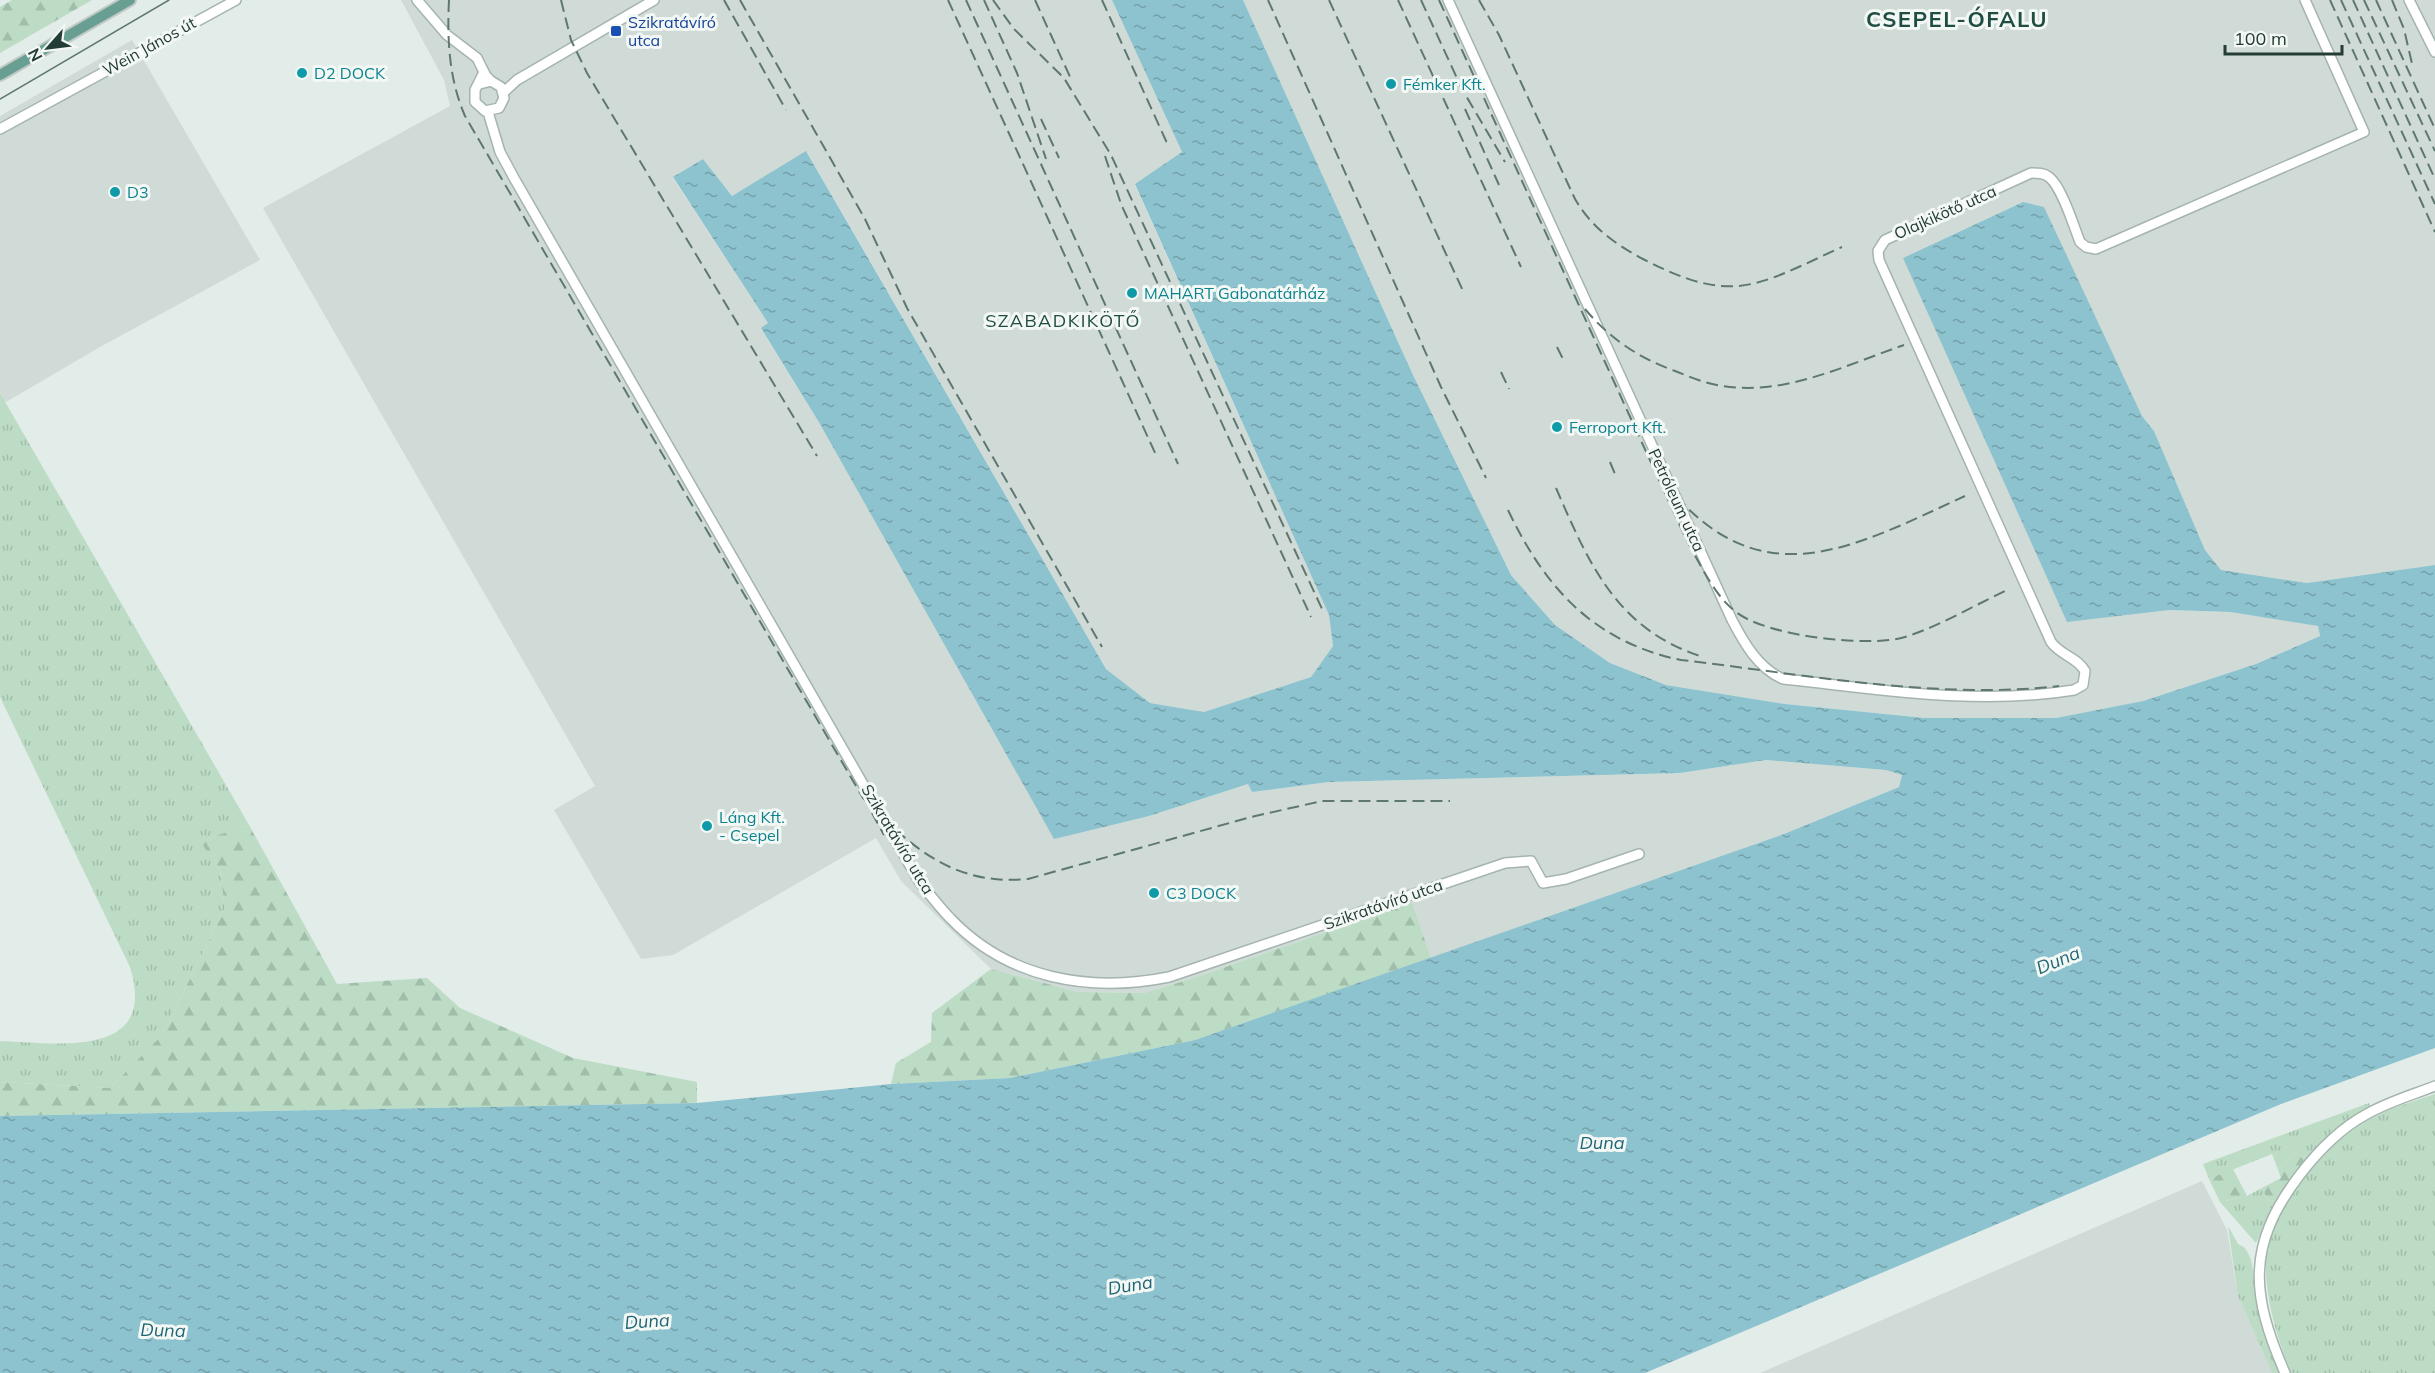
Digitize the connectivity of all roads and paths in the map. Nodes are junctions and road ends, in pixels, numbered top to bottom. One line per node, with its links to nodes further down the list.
1 (130, 0): 10 (main road)
2 (236, 0): 14 (street, Wein János út)
3 (417, 0): 9 (street)
4 (654, 0): 12 (street)
5 (1448, 0): 15 (street, Petróleum utca)
6 (2305, 0): 15 (street, Olajkikötő utca)
7 (2409, 0): 8 (street)
8 (2435, 52)
9 (484, 72): 11 (street); 12 (street)
10 (0, 75)
11 (480, 84): 12 (street); 13 (street)
12 (498, 86): 13 (street)
13 (493, 111): 16 (street, Szikratávíró utca)
14 (0, 129)
15 (2083, 685)
16 (1639, 854)
17 (2435, 1086): 18 (street)
18 (2285, 1373)

